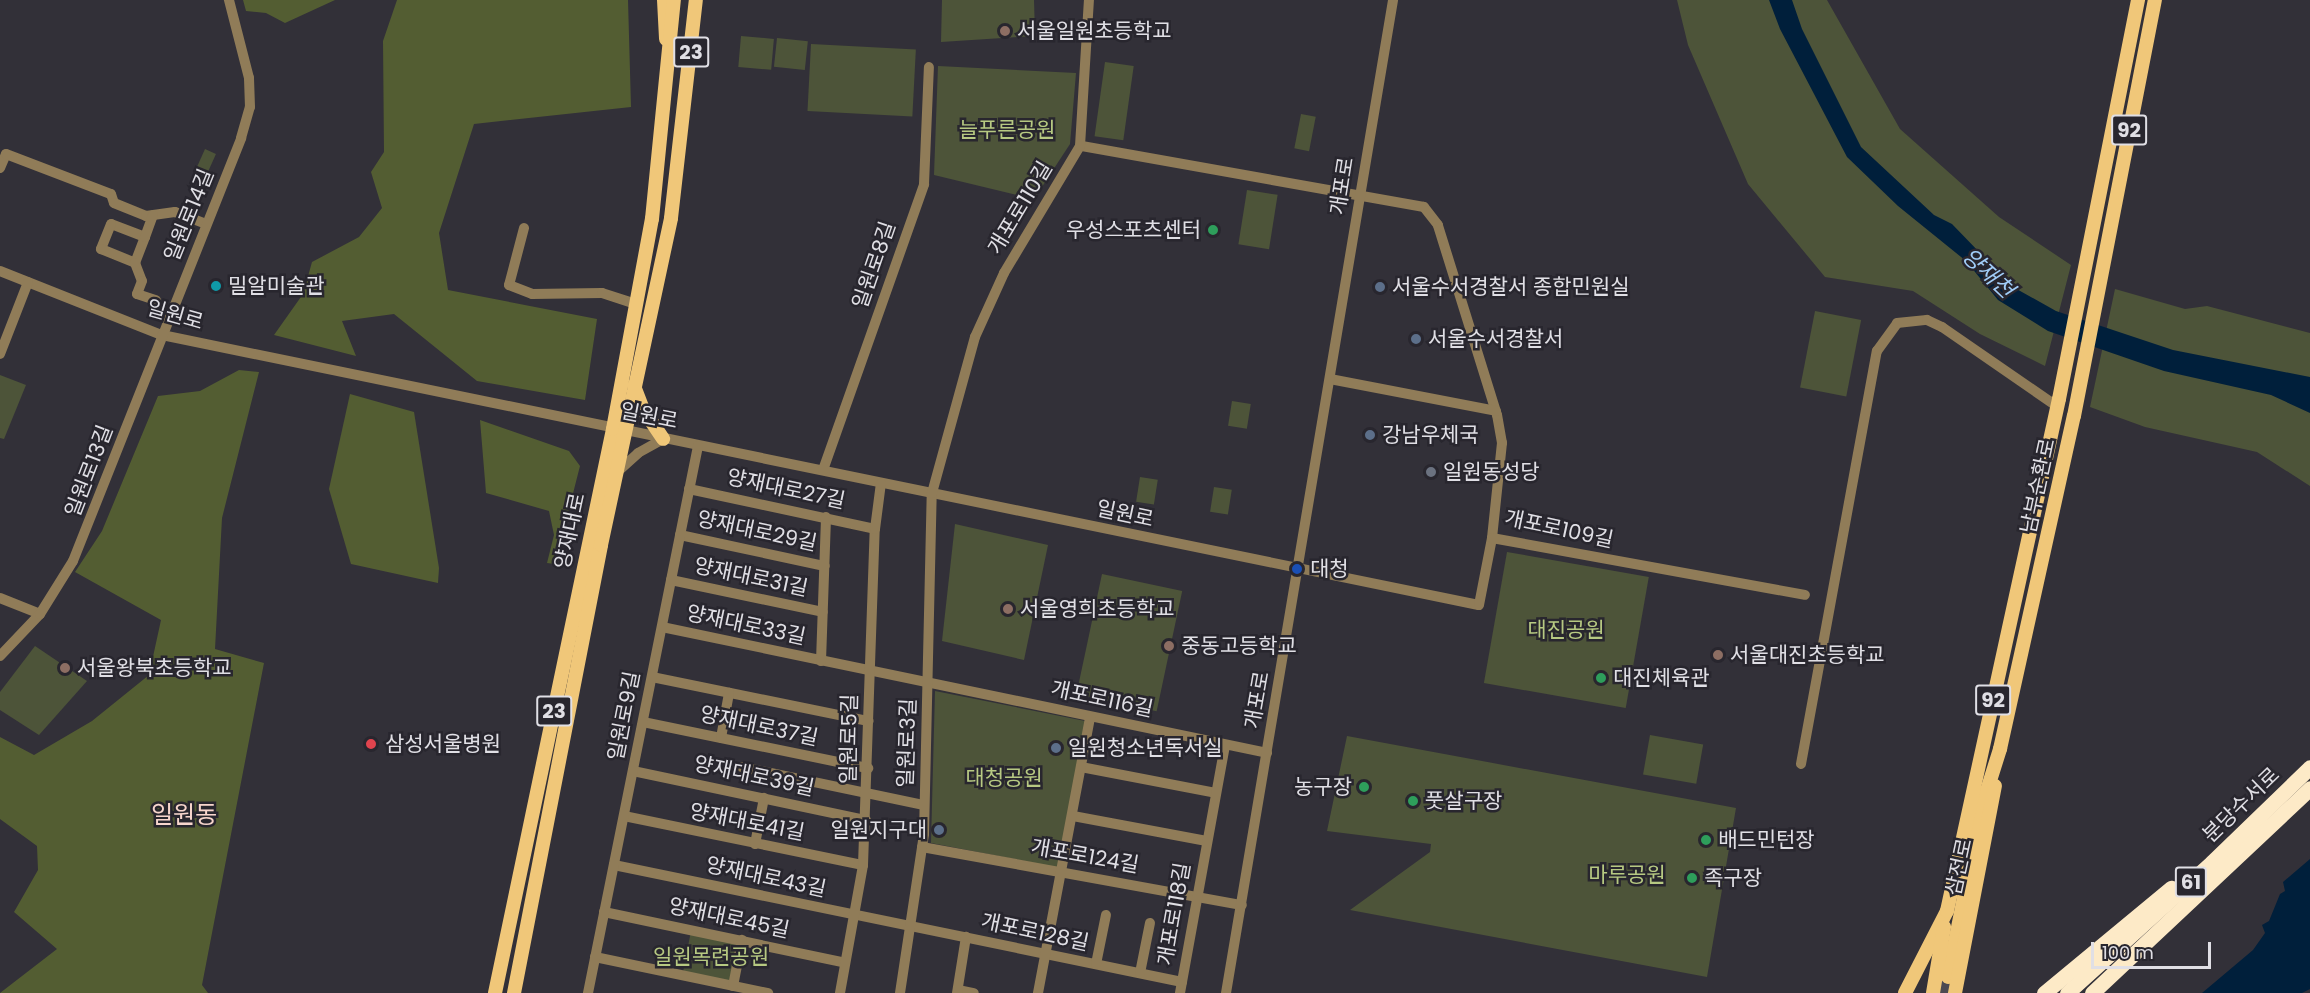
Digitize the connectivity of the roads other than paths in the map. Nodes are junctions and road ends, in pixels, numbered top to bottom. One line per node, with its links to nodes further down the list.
1 (229, 0): 17 (street, 일원로14길)
2 (664, 0): 11 (main road, 양재대로 / 23)
3 (674, 0): 11 (main road, 양재대로)
4 (689, 0): 12 (main road, 양재대로)
5 (696, 0): 12 (main road, 양재대로 / 23)
6 (1089, 0): 13 (street)
7 (1393, 0): 15 (street, 개포로)
8 (2138, 0): 29 (main road, 남부순환로 / 92)
9 (2155, 0): 62 (main road, 남부순환로 / 92)
10 (929, 67): 34 (street, 일원로8길)
11 (670, 74): 24 (main road, 양재대로 / 23)
12 (686, 104): 28 (main road, 양재대로 / 23)
13 (1080, 146): 15 (street); 38 (street, 개포로110길)
14 (0, 168): 16 (street)
15 (1360, 195): 27 (street, 개포로); 30 (street, 개포로109길)
16 (153, 215): 17 (street); 19 (street)
17 (206, 224): 25 (street, 일원로14길)
18 (524, 228): 24 (street)
19 (145, 237): 20 (street); 20 (street)
20 (135, 263): 23 (street)
21 (0, 272): 22 (street, 일원로)
22 (28, 282): 25 (street, 일원로); 26 (street)
23 (156, 300)
24 (636, 304): 31 (main road, 양재대로 / 23)
25 (162, 335): 31 (street, 일원로); 49 (street, 일원로13길)
26 (0, 354)
27 (1330, 379): 30 (street); 44 (street, 개포로)
28 (634, 386): 31 (main road, 양재대로 / 23); 32 (main road)
29 (2058, 403): 64 (street); 87 (main road, 남부순환로 / 92)
30 (1496, 411): 42 (street, 개포로109길)
31 (618, 430): 32 (street, 일원로); 35 (main road, 양재대로 / 23); 104 (main road, 양재대로 / 23)
32 (663, 439): 33 (street, 일원로); 35 (street)
33 (698, 446): 34 (street, 일원로); 37 (street, 일원로9길)
34 (823, 470): 36 (street, 일원로)
35 (615, 474): 105 (main road, 양재대로 / 23)
36 (881, 483): 38 (street, 일원로); 40 (street, 일원로5길)
37 (689, 489): 39 (street, 양재대로27길); 41 (street, 일원로9길)
38 (932, 493): 44 (street, 일원로); 55 (street, 일원로3길)
39 (826, 517): 40 (street, 양재대로27길); 43 (street, 양재대로33길)
40 (875, 529): 53 (street, 일원로5길)
41 (680, 535): 43 (street, 양재대로29길); 45 (street, 일원로9길)
42 (1492, 538): 44 (street, 일원로); 46 (street, 개포로109길)
43 (825, 566): 48 (street, 양재대로33길)
44 (1298, 571): 63 (street, 개포로)
45 (671, 580): 48 (street, 양재대로31길); 50 (street, 일원로9길)
46 (1805, 595)
47 (0, 598): 49 (street)
48 (823, 612): 52 (street, 양재대로33길)
49 (40, 614): 51 (street, 일원로13길)
50 (662, 627): 52 (street, 양재대로33길); 54 (street, 일원로9길)
51 (0, 656)
52 (822, 661): 53 (street, 양재대로33길)
53 (870, 671): 55 (street, 양재대로33길); 58 (street, 일원로5길)
54 (652, 677): 56 (street); 59 (street, 일원로9길)
55 (929, 683): 57 (street, 개포로116길); 74 (street, 일원로3길)
56 (729, 693): 58 (street); 60 (street)
57 (1090, 717): 61 (street, 개포로116길); 66 (street)
58 (868, 721): 68 (street, 일원로5길)
59 (643, 722): 60 (street, 양재대로37길); 69 (street, 일원로9길)
60 (721, 738): 68 (street, 양재대로37길)
61 (1225, 745): 63 (street, 개포로116길); 71 (street, 개포로118길)
62 (2000, 749): 100 (main road, 남부순환로 / 92); 115 (main road, 삼전로)
63 (1267, 753): 86 (street, 개포로)
64 (1801, 764)
65 (742, 767): 72 (street)
66 (1081, 767): 71 (street); 76 (street)
67 (2310, 767): 81 (highway, 분당수서로 / 61)
68 (868, 768): 72 (street, 일원로5길)
69 (633, 771): 73 (street, 양재대로39길); 75 (street, 일원로9길)
70 (2310, 788): 118 (highway, 분당수서로 / 61)
71 (1216, 794): 78 (street, 개포로118길)
72 (867, 795): 74 (street); 77 (street, 일원로5길)
73 (764, 798): 77 (street, 양재대로39길); 79 (street)
74 (924, 805): 80 (street, 일원로3길)
75 (624, 816): 79 (street, 양재대로41길); 82 (street, 일원로9길)
76 (1072, 816): 78 (street, 개포로118길); 84 (street)
77 (867, 820): 83 (street, 일원로5길)
78 (1207, 841): 85 (street, 개포로118길)
79 (755, 844): 83 (street, 양재대로41길)
80 (922, 847): 84 (street, 개포로124길); 92 (street, 일원로3길)
81 (2212, 862): 116 (highway); 117 (highway, 분당수서로 / 61)
82 (614, 865): 88 (street, 일원로9길); 89 (street, 양재대로43길)
83 (863, 865): 89 (street, 일원로5길)
84 (1063, 872): 85 (street, 개포로124길); 95 (street)
85 (1197, 897): 86 (street, 개포로124길); 102 (street, 개포로118길)
86 (1242, 905): 112 (street, 개포로)
87 (1947, 910): 113 (main road, 남부순환로 / 92); 114 (main road, 삼전로)
88 (604, 912): 94 (street, 양재대로45길); 96 (street, 일원로9길)
89 (854, 914): 92 (street, 양재대로43길); 97 (street, 일원로5길)
90 (1106, 915): 98 (street, 개포로128길)
91 (1150, 923): 99 (street)
92 (911, 926): 93 (street, 개포로128길); 109 (street, 일원로3길)
93 (966, 938): 95 (street, 개포로128길); 103 (street, 개포로128길)
94 (742, 940): 97 (street, 양재대로45길); 101 (street)
95 (1046, 954): 98 (street, 개포로128길); 111 (street)
96 (595, 957): 101 (street); 106 (street, 일원로9길)
97 (845, 963): 108 (street, 일원로5길)
98 (1096, 964): 99 (street, 개포로128길)
99 (1140, 973): 102 (street, 개포로128길)
100 (1948, 977)
101 (733, 986): 107 (street)
102 (1181, 987)
103 (958, 992): 110 (street)
104 (495, 993)
105 (514, 993)
106 (588, 993)
107 (768, 993)
108 (840, 993)
109 (900, 993)
110 (974, 993)
111 (1038, 993)
112 (1226, 993)
113 (1905, 993)
114 (1933, 993)
115 (1955, 993)
116 (2044, 993)
117 (2067, 993)
118 (2092, 993)

